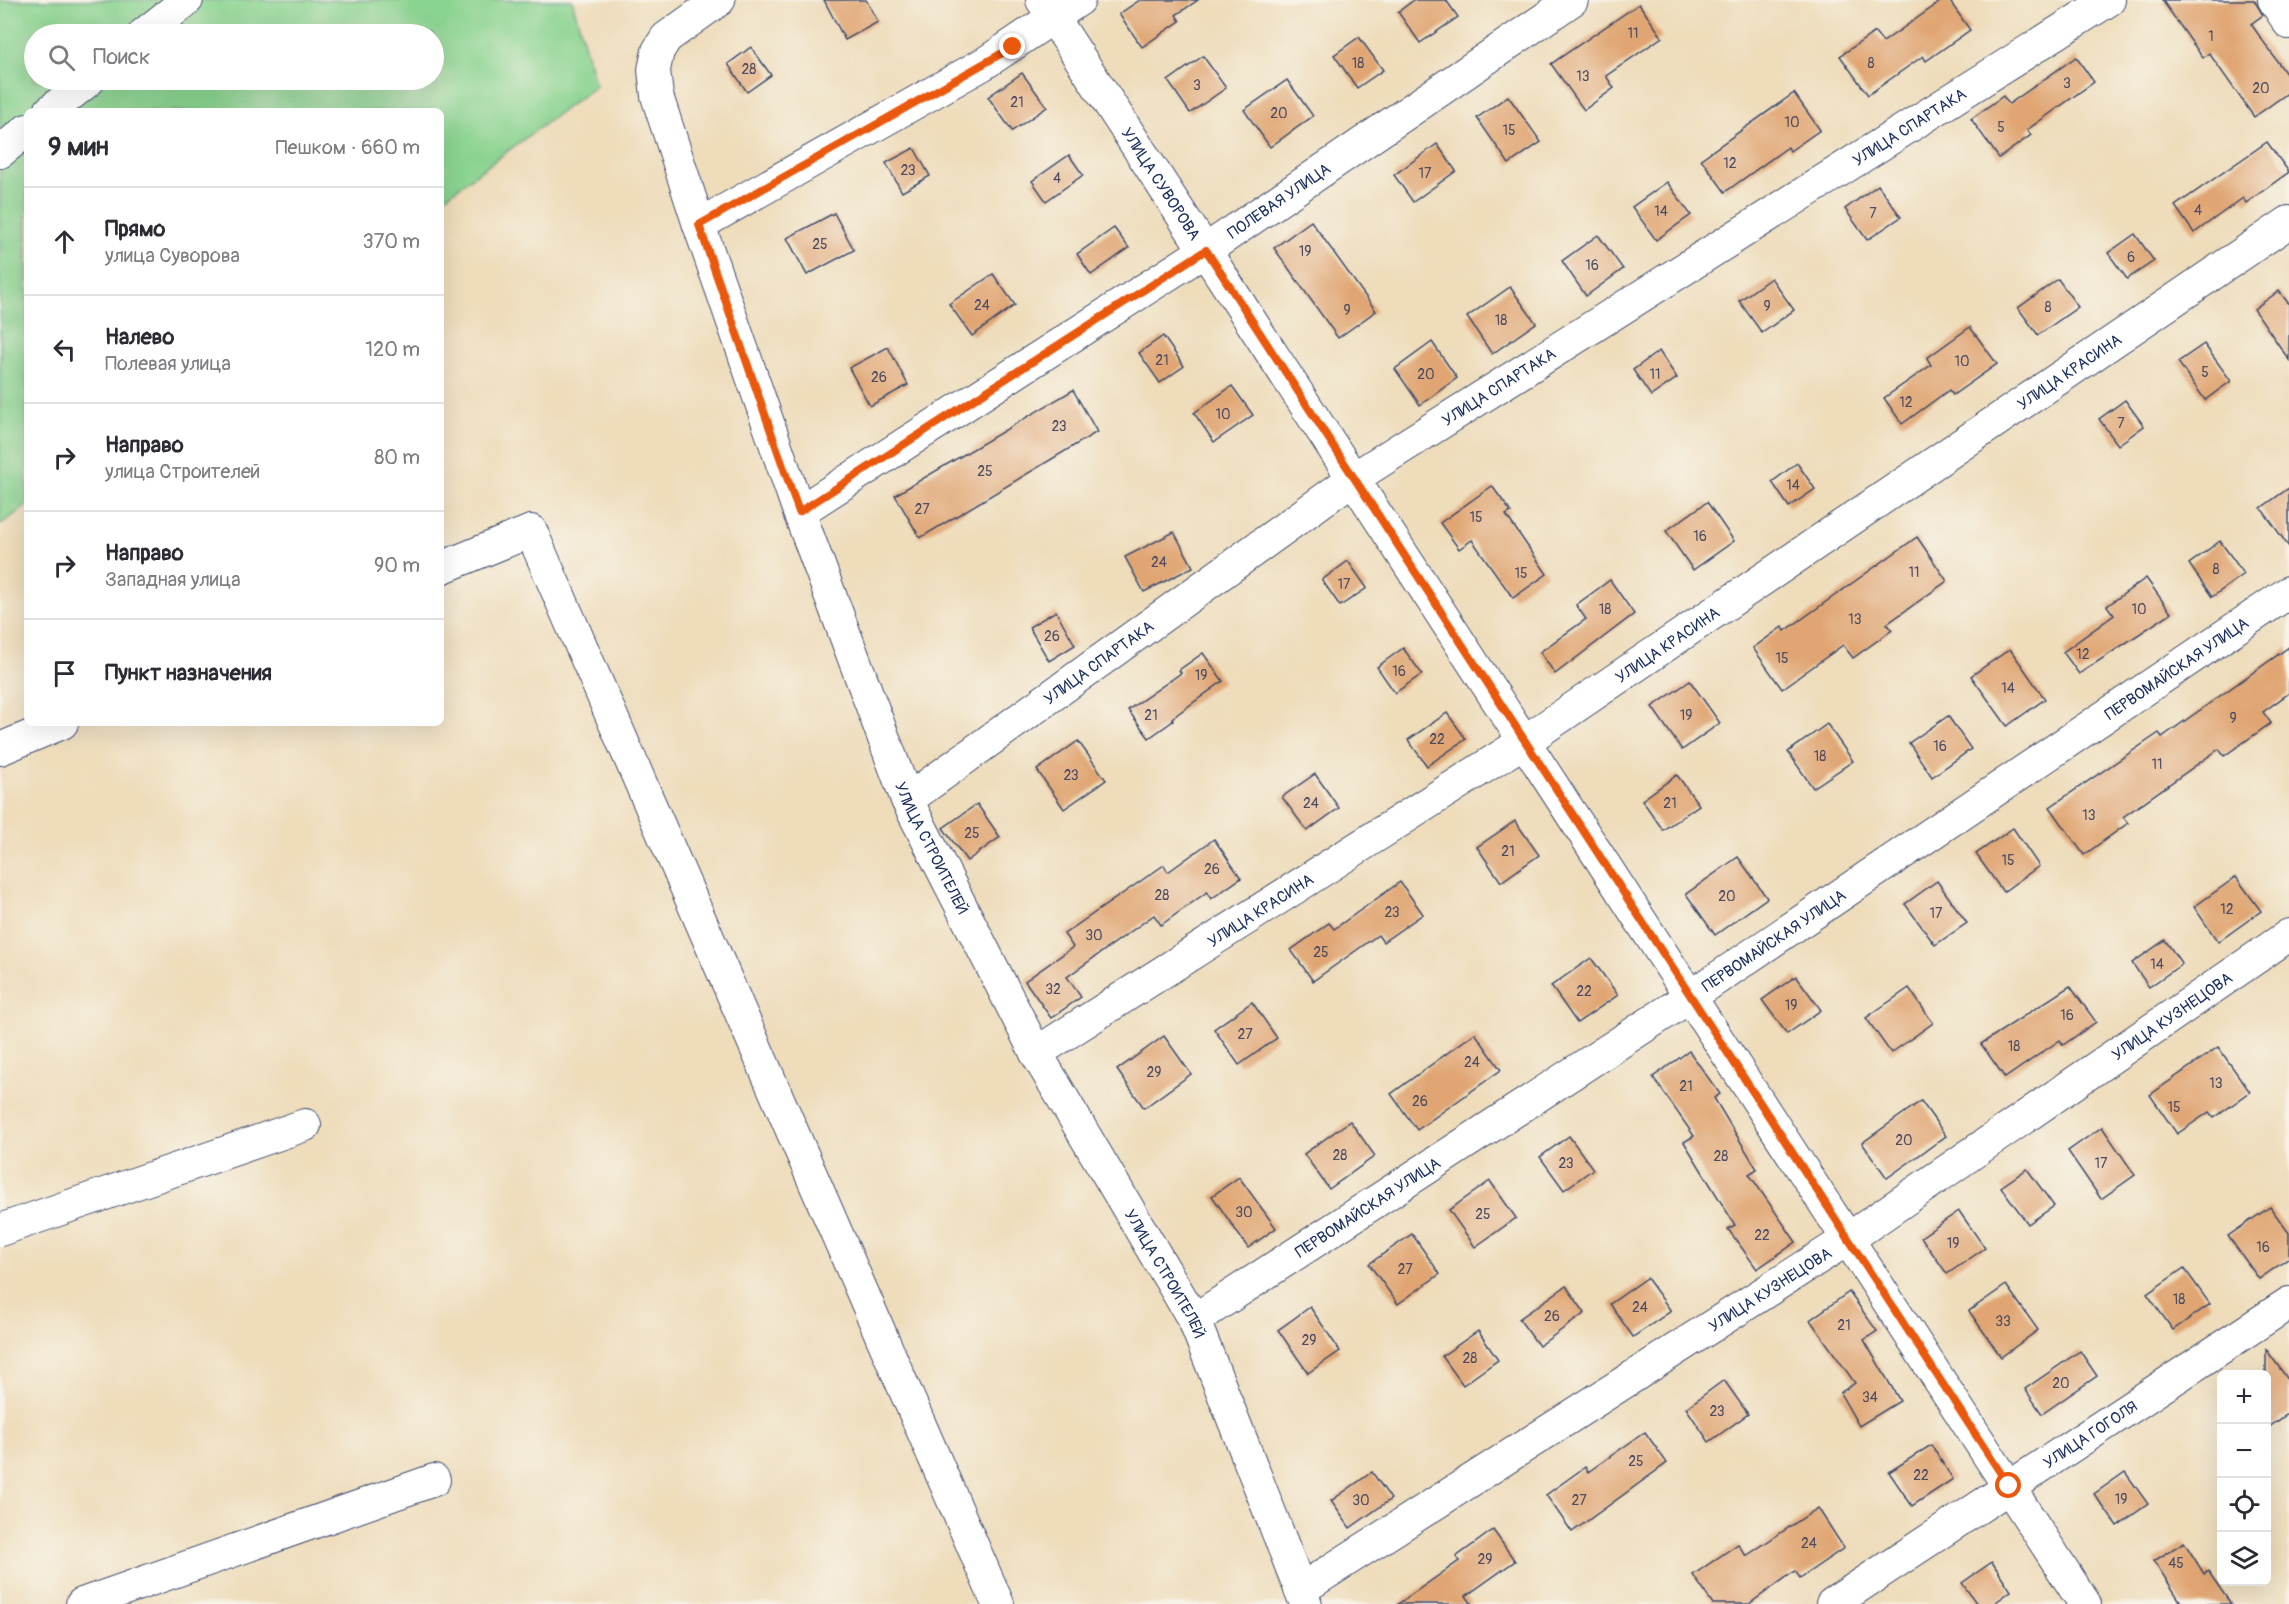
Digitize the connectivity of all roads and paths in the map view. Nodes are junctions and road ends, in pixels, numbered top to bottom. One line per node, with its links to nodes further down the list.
1 (187, 0): 8 (street)
2 (719, 0): 14 (street, УЛИЦА СТРОИТЕЛЕЙ)
3 (1572, 0): 15 (street, ПОЛЕВАЯ УЛИЦА)
4 (2109, 0): 16 (street, УЛИЦА СПАРТАКА)
5 (2274, 0): 7 (street)
6 (1059, 6): 14 (street); 15 (street, УЛИЦА СУВОРОВА)
7 (2289, 23)
8 (157, 24)
9 (76, 90): 10 (street)
10 (54, 108)
11 (24, 132): 12 (street)
12 (0, 152)
13 (2289, 222): 21 (street, УЛИЦА КРАСИНА)
14 (699, 225): 17 (street, УЛИЦА СТРОИТЕЛЕЙ)
15 (1206, 250): 16 (street, УЛИЦА СУВОРОВА); 17 (street, ПОЛЕВАЯ УЛИЦА)
16 (1354, 478): 21 (street, УЛИЦА СУВОРОВА); 23 (street, УЛИЦА СПАРТАКА)
17 (799, 512): 23 (street, УЛИЦА СТРОИТЕЛЕЙ)
18 (444, 567): 36 (street)
19 (2289, 592): 25 (street, ПЕРВОМАЙСКАЯ УЛИЦА)
20 (56, 726): 22 (street)
21 (1525, 741): 25 (street, УЛИЦА СУВОРОВА); 26 (street, УЛИЦА КРАСИНА)
22 (0, 749)
23 (907, 800): 26 (street, УЛИЦА СТРОИТЕЛЕЙ)
24 (2289, 935): 29 (street, УЛИЦА КУЗНЕЦОВА)
25 (1691, 996): 29 (street, УЛИЦА СУВОРОВА); 31 (street, ПЕРВОМАЙСКАЯ УЛИЦА)
26 (1036, 1053): 31 (street, УЛИЦА СТРОИТЕЛЕЙ)
27 (305, 1125): 28 (street)
28 (0, 1230)
29 (1848, 1239): 33 (street, УЛИЦА СУВОРОВА); 34 (street, УЛИЦА КУЗНЕЦОВА)
30 (2289, 1303): 33 (street, УЛИЦА ГОГОЛЯ)
31 (1194, 1320): 34 (street, УЛИЦА СТРОИТЕЛЕЙ)
32 (434, 1480): 35 (street)
33 (2009, 1486): 37 (street, УЛИЦА ГОГОЛЯ); 38 (street, УЛИЦА СУВОРОВА)
34 (1303, 1597)
35 (82, 1604)
36 (998, 1604)
37 (1832, 1604)
38 (2085, 1604)

